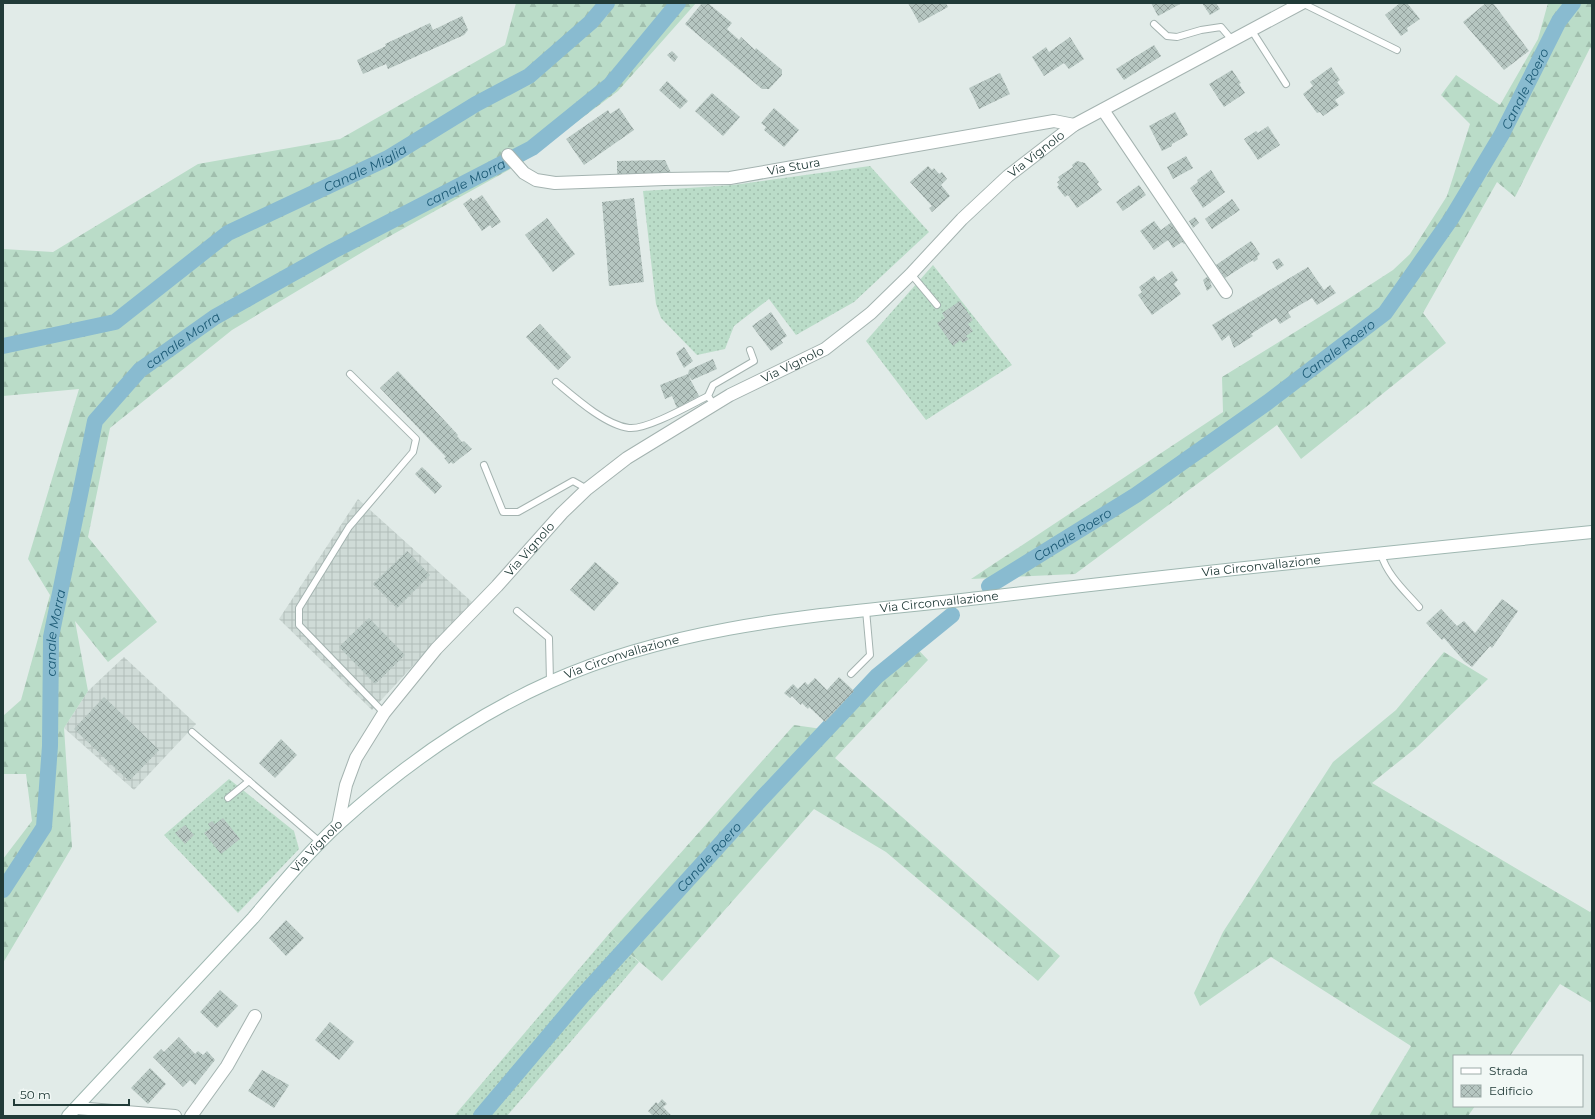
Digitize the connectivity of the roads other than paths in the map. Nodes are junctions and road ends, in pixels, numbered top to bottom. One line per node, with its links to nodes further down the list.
1 (1302, 3): 3 (street, Via Vignolo); 5 (lane)
2 (1154, 24): 4 (lane)
3 (1252, 31): 4 (street, Via Vignolo); 6 (lane)
4 (1232, 40): 7 (street, Via Vignolo)
5 (1397, 50)
6 (1286, 84)
7 (1103, 110): 8 (street, Via Vignolo); 11 (street)
8 (1074, 125): 9 (street, Via Stura); 10 (street, Via Vignolo)
9 (508, 155)
10 (911, 274): 12 (lane); 16 (street, Via Vignolo)
11 (1226, 292)
12 (937, 304)
13 (750, 350): 16 (lane)
14 (350, 374): 26 (lane)
15 (556, 382): 16 (lane)
16 (711, 401): 18 (street, Via Vignolo)
17 (484, 465): 18 (lane)
18 (587, 489): 26 (street, Via Vignolo)
19 (1592, 532): 20 (street, Via Circonvallazione)
20 (1381, 554): 21 (lane); 22 (street, Via Circonvallazione)
21 (1419, 607)
22 (866, 610): 24 (lane); 25 (street, Via Circonvallazione)
23 (518, 611): 25 (lane)
24 (851, 674)
25 (550, 682): 30 (street, Via Circonvallazione)
26 (384, 713): 30 (street, Via Vignolo)
27 (192, 732): 28 (lane)
28 (249, 781): 29 (lane); 31 (lane)
29 (228, 798)
30 (338, 825): 31 (street, Via Vignolo)
31 (321, 843): 33 (street, Via Vignolo)
32 (255, 1016): 35 (street)
33 (72, 1112): 34 (street, Via Vignolo)
34 (175, 1116)
35 (192, 1116)

